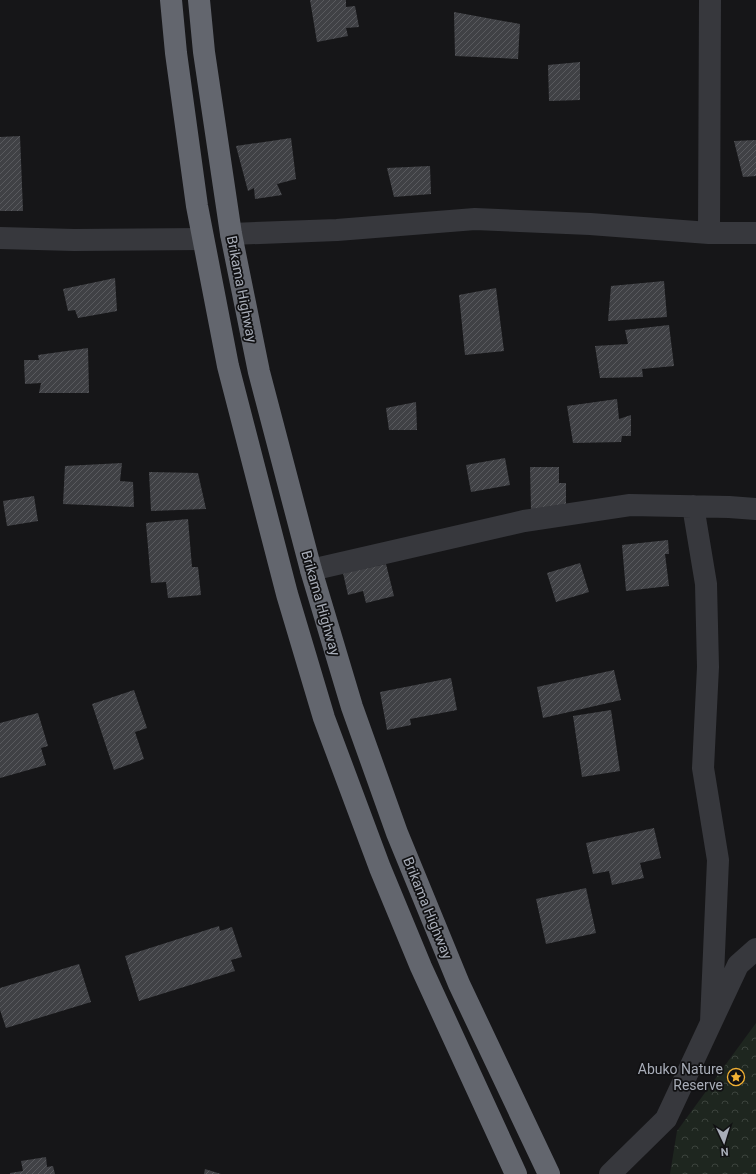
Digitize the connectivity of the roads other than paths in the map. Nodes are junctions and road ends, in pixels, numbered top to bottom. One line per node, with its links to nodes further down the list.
1 (171, 0): 8 (highway, Brikama Highway)
2 (199, 0): 6 (highway, Brikama Highway)
3 (710, 0): 5 (street)
4 (756, 232): 5 (street)
5 (709, 233): 6 (street)
6 (231, 234): 11 (highway, Brikama Highway)
7 (0, 238): 8 (street)
8 (203, 239): 14 (highway, Brikama Highway)
9 (693, 506): 10 (street); 11 (street); 13 (street)
10 (756, 510)
11 (311, 570): 15 (highway, Brikama Highway)
12 (756, 949): 13 (street)
13 (711, 1022): 16 (street)
14 (516, 1174)
15 (549, 1174)
16 (610, 1174)

